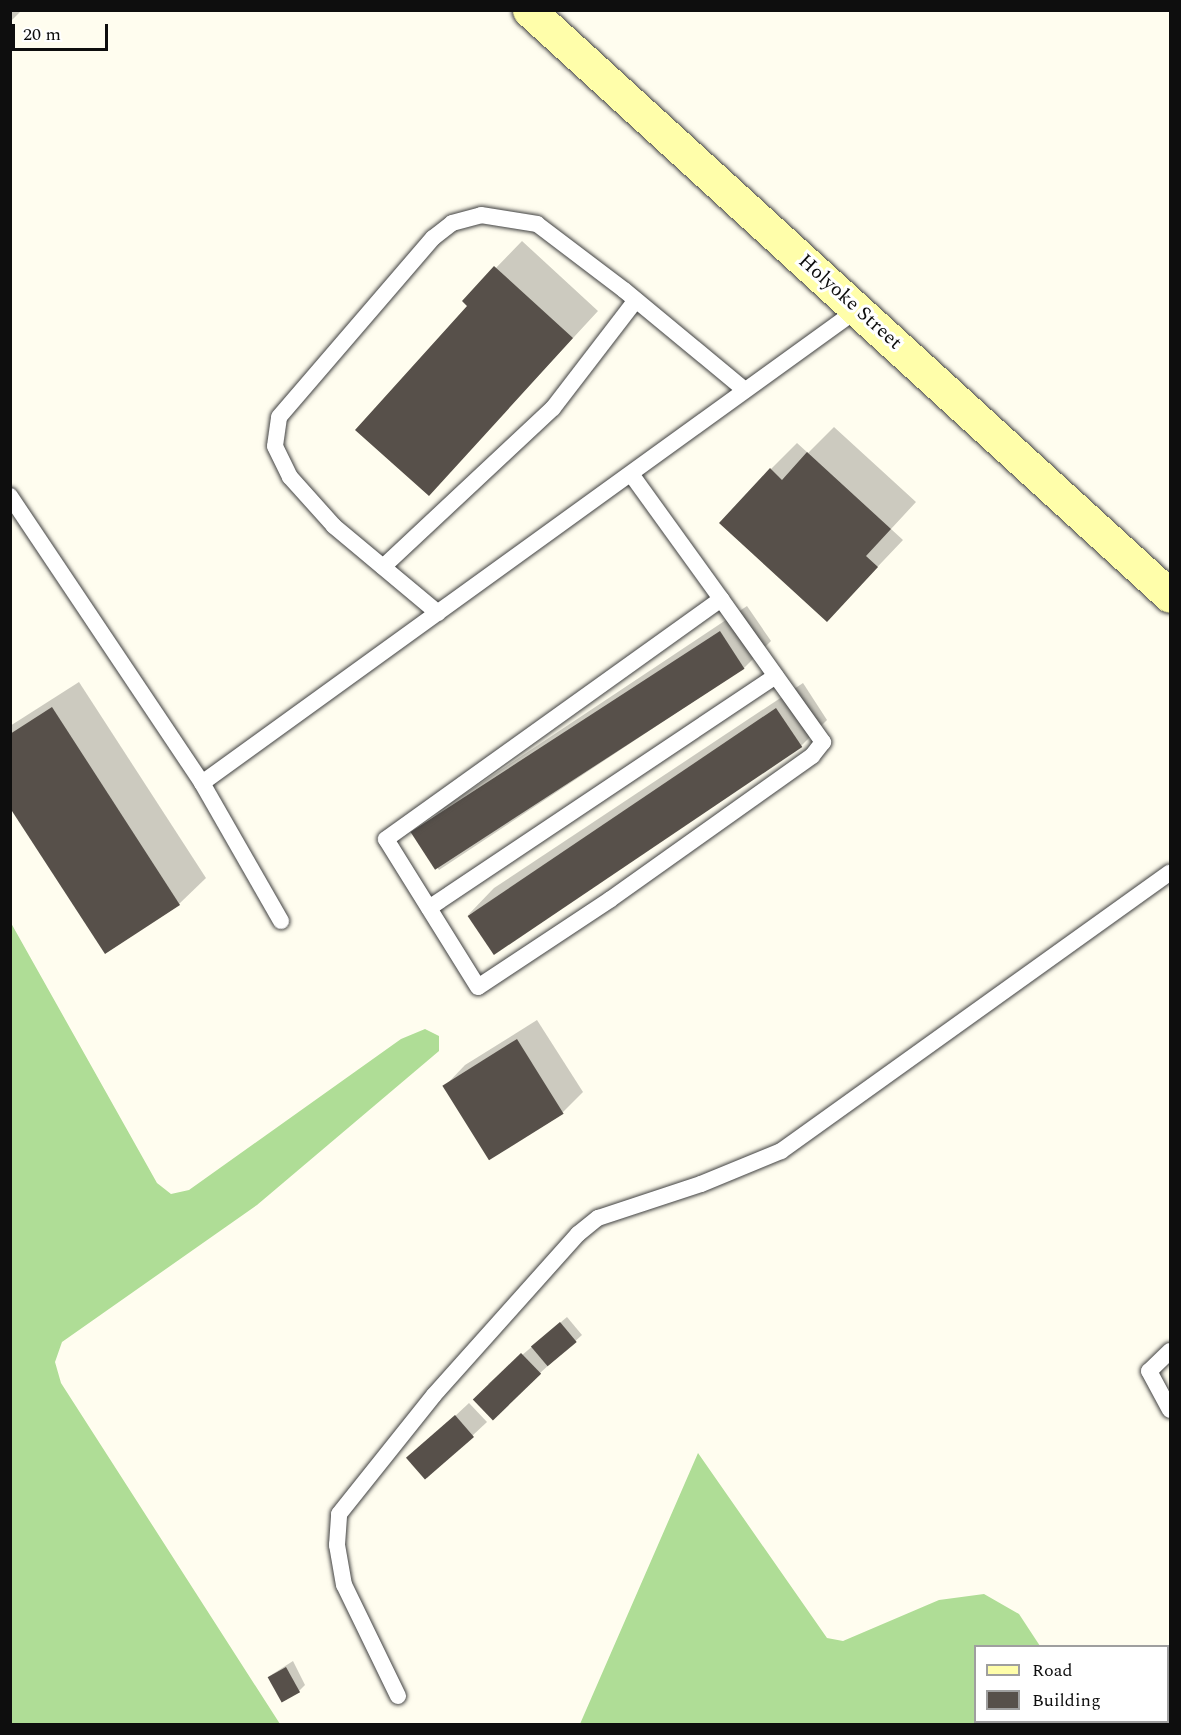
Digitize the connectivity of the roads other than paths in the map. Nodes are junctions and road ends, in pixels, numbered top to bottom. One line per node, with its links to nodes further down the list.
1 (529, 10): 3 (main road, Holyoke Street)
2 (636, 300): 4 (lane); 7 (lane); 7 (lane)
3 (858, 309): 4 (lane); 8 (main road, Holyoke Street)
4 (745, 390): 5 (lane)
5 (631, 474): 9 (lane); 10 (lane)
6 (10, 496): 12 (lane)
7 (383, 567): 10 (lane)
8 (1170, 596)
9 (721, 599): 11 (lane); 14 (lane)
10 (438, 614): 12 (lane)
11 (776, 676): 14 (lane); 14 (lane)
12 (202, 783): 15 (lane)
13 (1170, 873): 18 (lane)
14 (429, 908)
15 (281, 921)
16 (1170, 1351): 17 (lane)
17 (1170, 1410)
18 (398, 1696)

